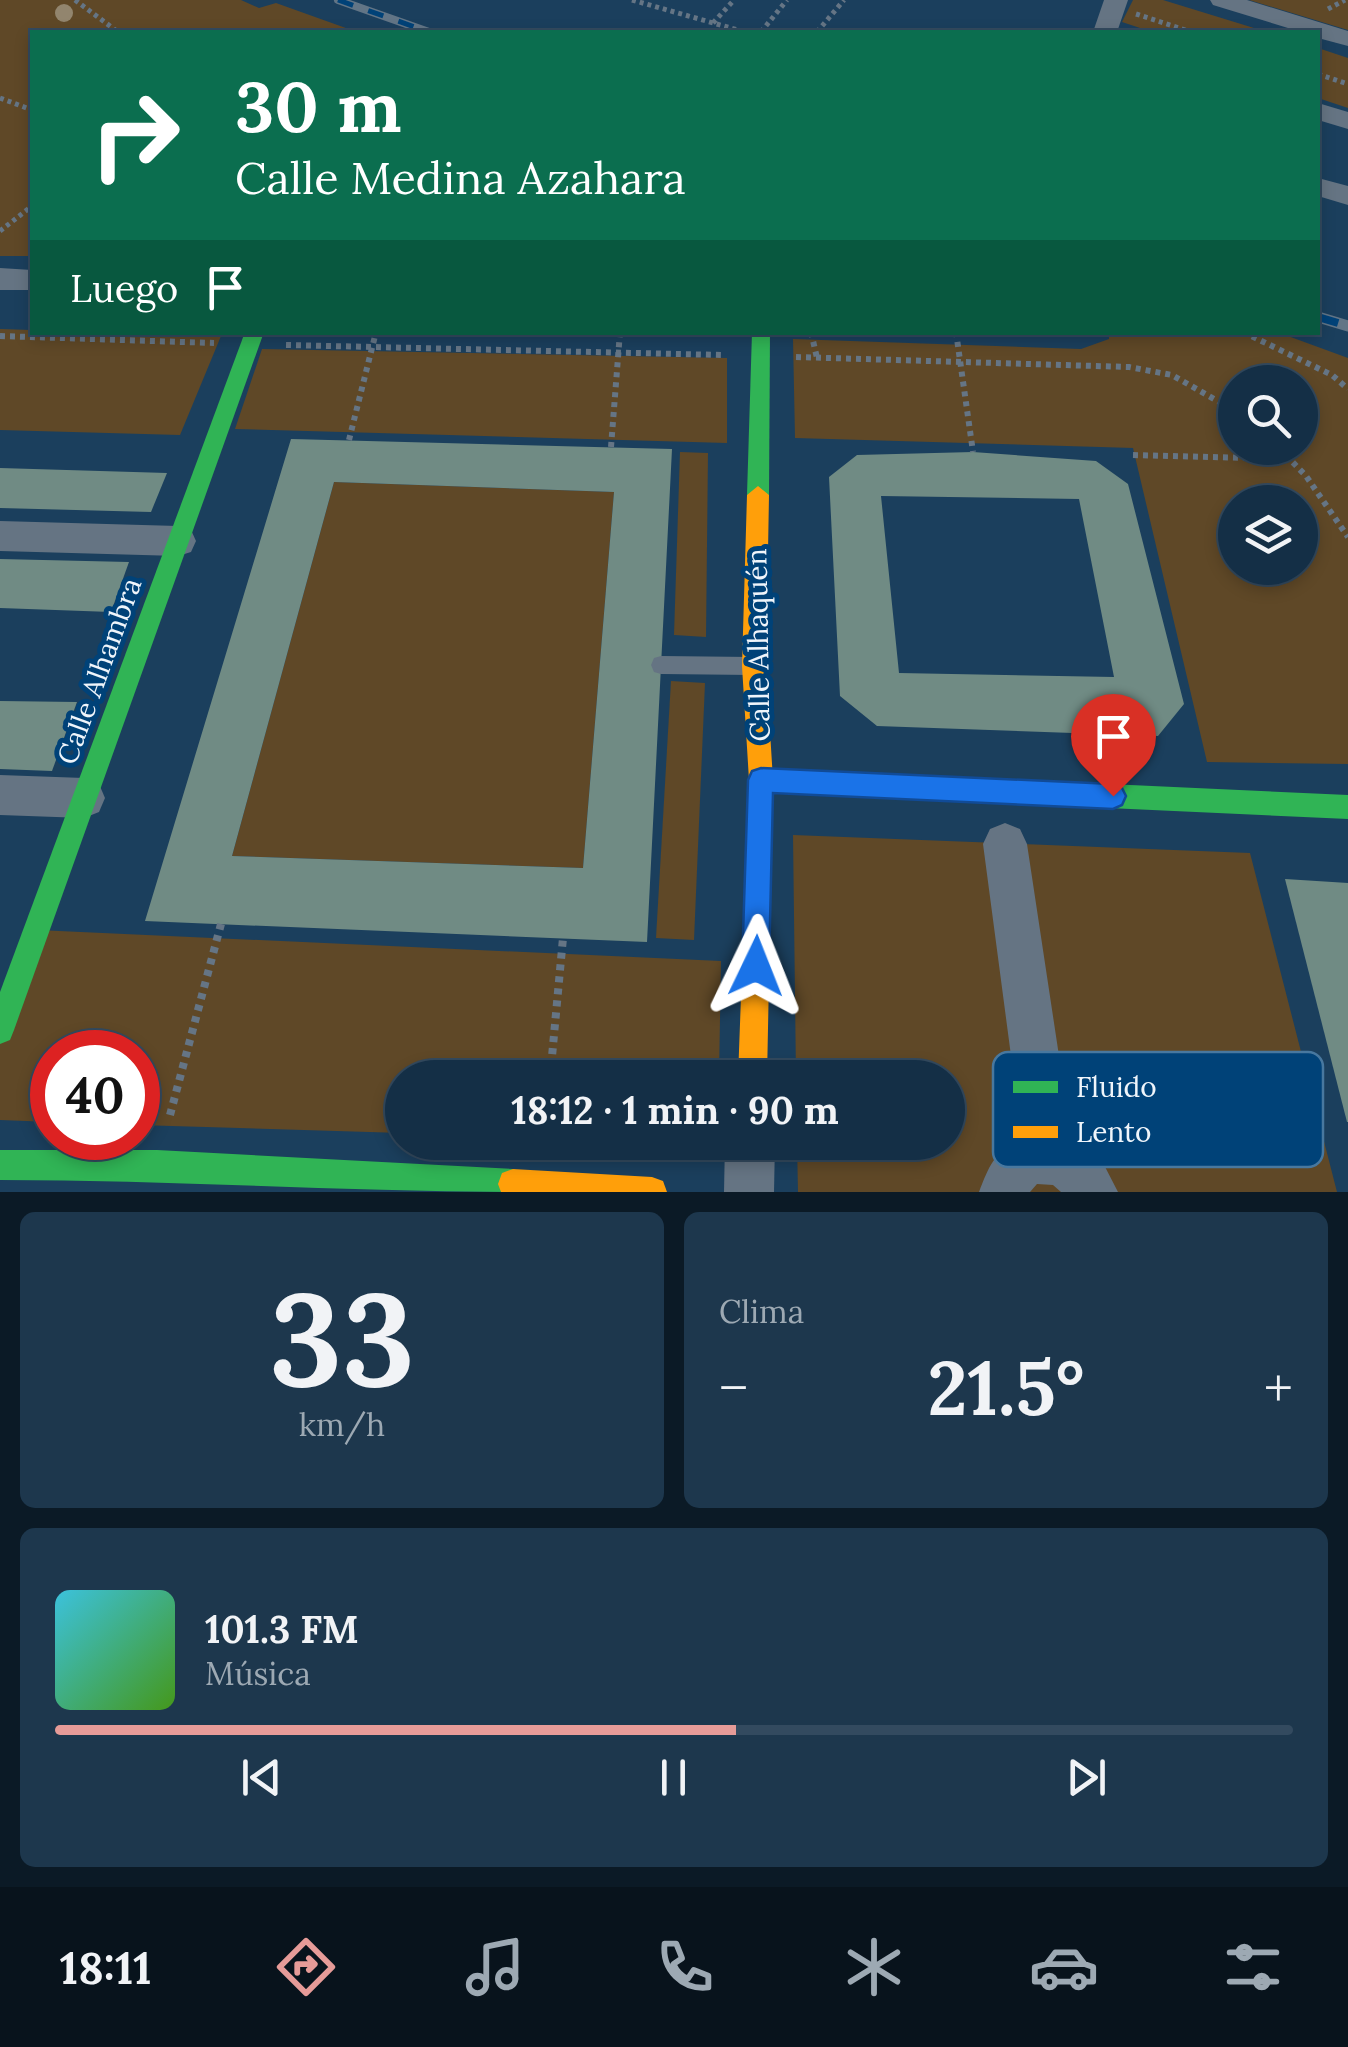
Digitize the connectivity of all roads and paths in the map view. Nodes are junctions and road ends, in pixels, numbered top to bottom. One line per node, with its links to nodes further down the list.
1 (75, 0): 11 (path)
2 (632, 0): 9 (path)
3 (673, 0): 9 (path)
4 (734, 0): 10 (path)
5 (787, 0): 13 (path)
6 (844, 0): 14 (path)
7 (1222, 0): 17 (street)
8 (1115, 2): 15 (street); 16 (path)
9 (664, 10): 10 (path)
10 (713, 24): 12 (path)
11 (115, 30)
12 (737, 30)
13 (763, 30)
14 (819, 30)
15 (1106, 30)
16 (1187, 30)
17 (1319, 30)
18 (1320, 30): 19 (street)
19 (1348, 39)
20 (1320, 75): 21 (path)
21 (1348, 84)
22 (0, 98): 23 (path)
23 (30, 109)
24 (1320, 112): 25 (street)
25 (1348, 121)
26 (1320, 188): 27 (street)
27 (1348, 196)
28 (30, 208): 29 (path)
29 (0, 231)
30 (0, 279): 31 (street)
31 (30, 280)
32 (0, 303): 33 (street)
33 (30, 304)
34 (375, 335): 42 (path)
35 (620, 335): 43 (path)
36 (812, 335): 44 (path)
37 (956, 335): 45 (path)
38 (1250, 335): 46 (path)
39 (0, 336): 40 (path)
40 (253, 339): 42 (path); 56 (street, Calle Alhambra)
41 (760, 344): 43 (path); 44 (path); 58 (street, Calle Alhaquén)
42 (372, 346): 43 (path); 48 (path)
43 (619, 352): 49 (path)
44 (816, 358): 45 (path)
45 (960, 362): 47 (path); 50 (path)
46 (1348, 389)
47 (1218, 400)
48 (349, 440)
49 (612, 447)
50 (973, 452)
51 (1133, 456): 52 (path)
52 (1218, 457)
53 (1296, 465): 55 (path)
54 (0, 536): 56 (street)
55 (1348, 537)
56 (178, 541): 61 (street, Calle Alhambra)
57 (660, 665): 58 (lane)
58 (754, 666): 59 (street, Calle Alhaquén)
59 (761, 780): 62 (street); 69 (street, Calle Alhaquén)
60 (0, 795): 61 (street)
61 (84, 798): 66 (street, Calle Alhambra)
62 (1348, 808)
63 (1006, 844): 67 (street)
64 (220, 924): 71 (path)
65 (563, 938): 68 (path)
66 (0, 1030)
67 (1035, 1052)
68 (552, 1060)
69 (753, 1060)
70 (750, 1160): 76 (street)
71 (158, 1164): 72 (street); 75 (street)
72 (0, 1165)
73 (1018, 1167): 77 (street)
74 (1070, 1167): 78 (street)
75 (652, 1192)
76 (749, 1192)
77 (1004, 1192)
78 (1093, 1192)

